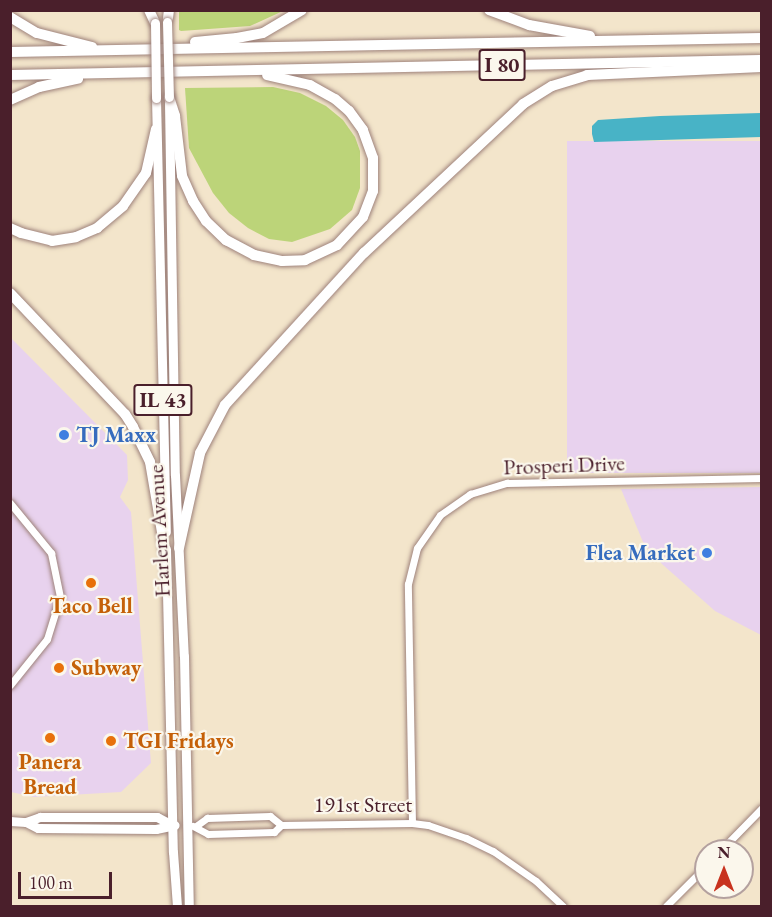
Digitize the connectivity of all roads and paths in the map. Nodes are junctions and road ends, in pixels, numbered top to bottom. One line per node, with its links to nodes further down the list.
1 (149, 10): 7 (highway)
2 (154, 10): 7 (main road, Harlem Avenue / IL 43)
3 (302, 10): 10 (highway)
4 (489, 10): 9 (highway)
5 (168, 15): 18 (main road, Harlem Avenue / IL 43, bridge)
6 (10, 17): 11 (highway)
7 (155, 23): 20 (main road, Harlem Avenue / IL 43, bridge)
8 (762, 38): 9 (highway, I 80)
9 (608, 40): 10 (highway, I 80)
10 (183, 48): 11 (highway, I 80)
11 (107, 51): 12 (highway, I 80)
12 (10, 52)
13 (762, 60): 15 (highway, I 80)
14 (762, 67): 25 (highway)
15 (243, 71): 16 (highway, I 80); 18 (highway)
16 (110, 73): 17 (highway, I 80); 19 (highway)
17 (10, 75)
18 (169, 97): 25 (main road, Harlem Avenue / IL 43)
19 (10, 100)
20 (156, 129): 21 (highway); 26 (main road, Harlem Avenue / IL 43)
21 (10, 228)
22 (10, 293): 26 (highway)
23 (762, 478): 30 (street, Prosperi Drive)
24 (10, 503): 27 (street)
25 (179, 548): 33 (main road, Harlem Avenue / IL 43)
26 (166, 556): 31 (main road, Harlem Avenue / IL 43)
27 (10, 685)
28 (762, 808): 34 (street)
29 (10, 821): 31 (main road, 191st Street)
30 (412, 823): 32 (street, 191st Street); 38 (street, 191st Street)
31 (172, 825): 33 (main road, 191st Street); 36 (main road, Harlem Avenue / IL 43)
32 (281, 825): 33 (street, 191st Street); 33 (street, 191st Street)
33 (191, 826): 37 (main road, Harlem Avenue / IL 43)
34 (732, 839)
35 (694, 878): 39 (street)
36 (177, 906)
37 (189, 906)
38 (563, 906)
39 (666, 906)

